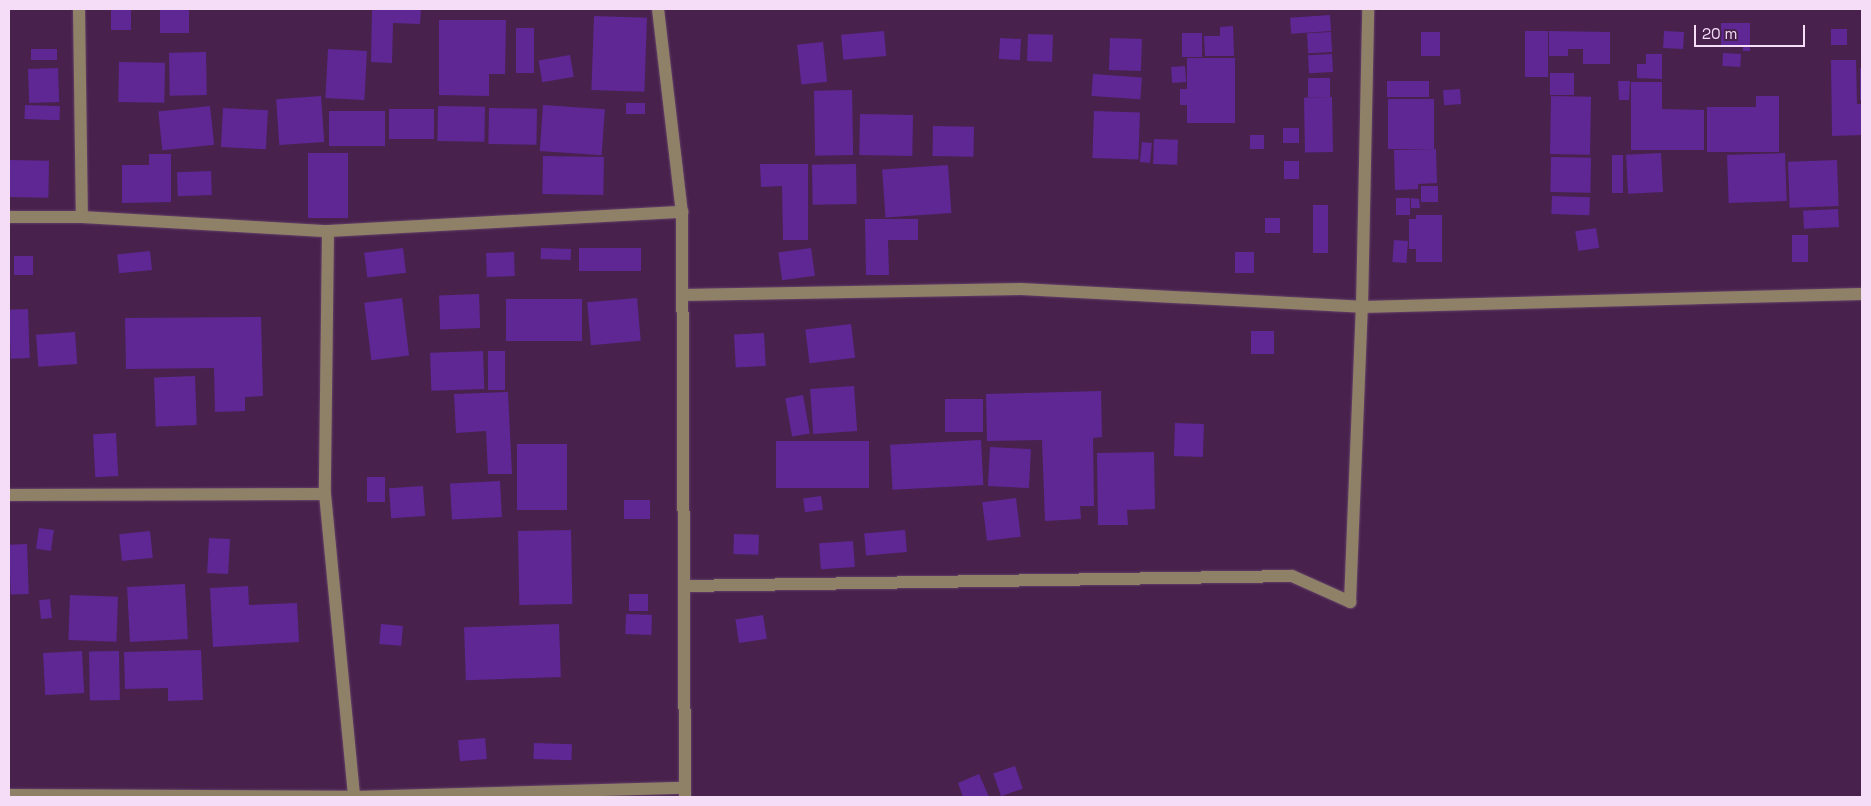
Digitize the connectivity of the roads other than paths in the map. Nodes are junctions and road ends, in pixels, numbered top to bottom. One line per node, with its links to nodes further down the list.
1 (79, 9): 6 (street)
2 (658, 9): 4 (street)
3 (1368, 9): 10 (street)
4 (682, 212): 7 (street); 9 (street)
5 (9, 217): 6 (street)
6 (82, 217): 7 (street)
7 (328, 230): 11 (street)
8 (1862, 294): 10 (street)
9 (682, 295): 10 (street); 13 (street)
10 (1362, 307): 13 (street)
11 (325, 494): 12 (street); 16 (street)
12 (9, 495)
13 (684, 586): 14 (street)
14 (684, 792): 16 (street)
15 (9, 795): 16 (street)
16 (354, 797)

